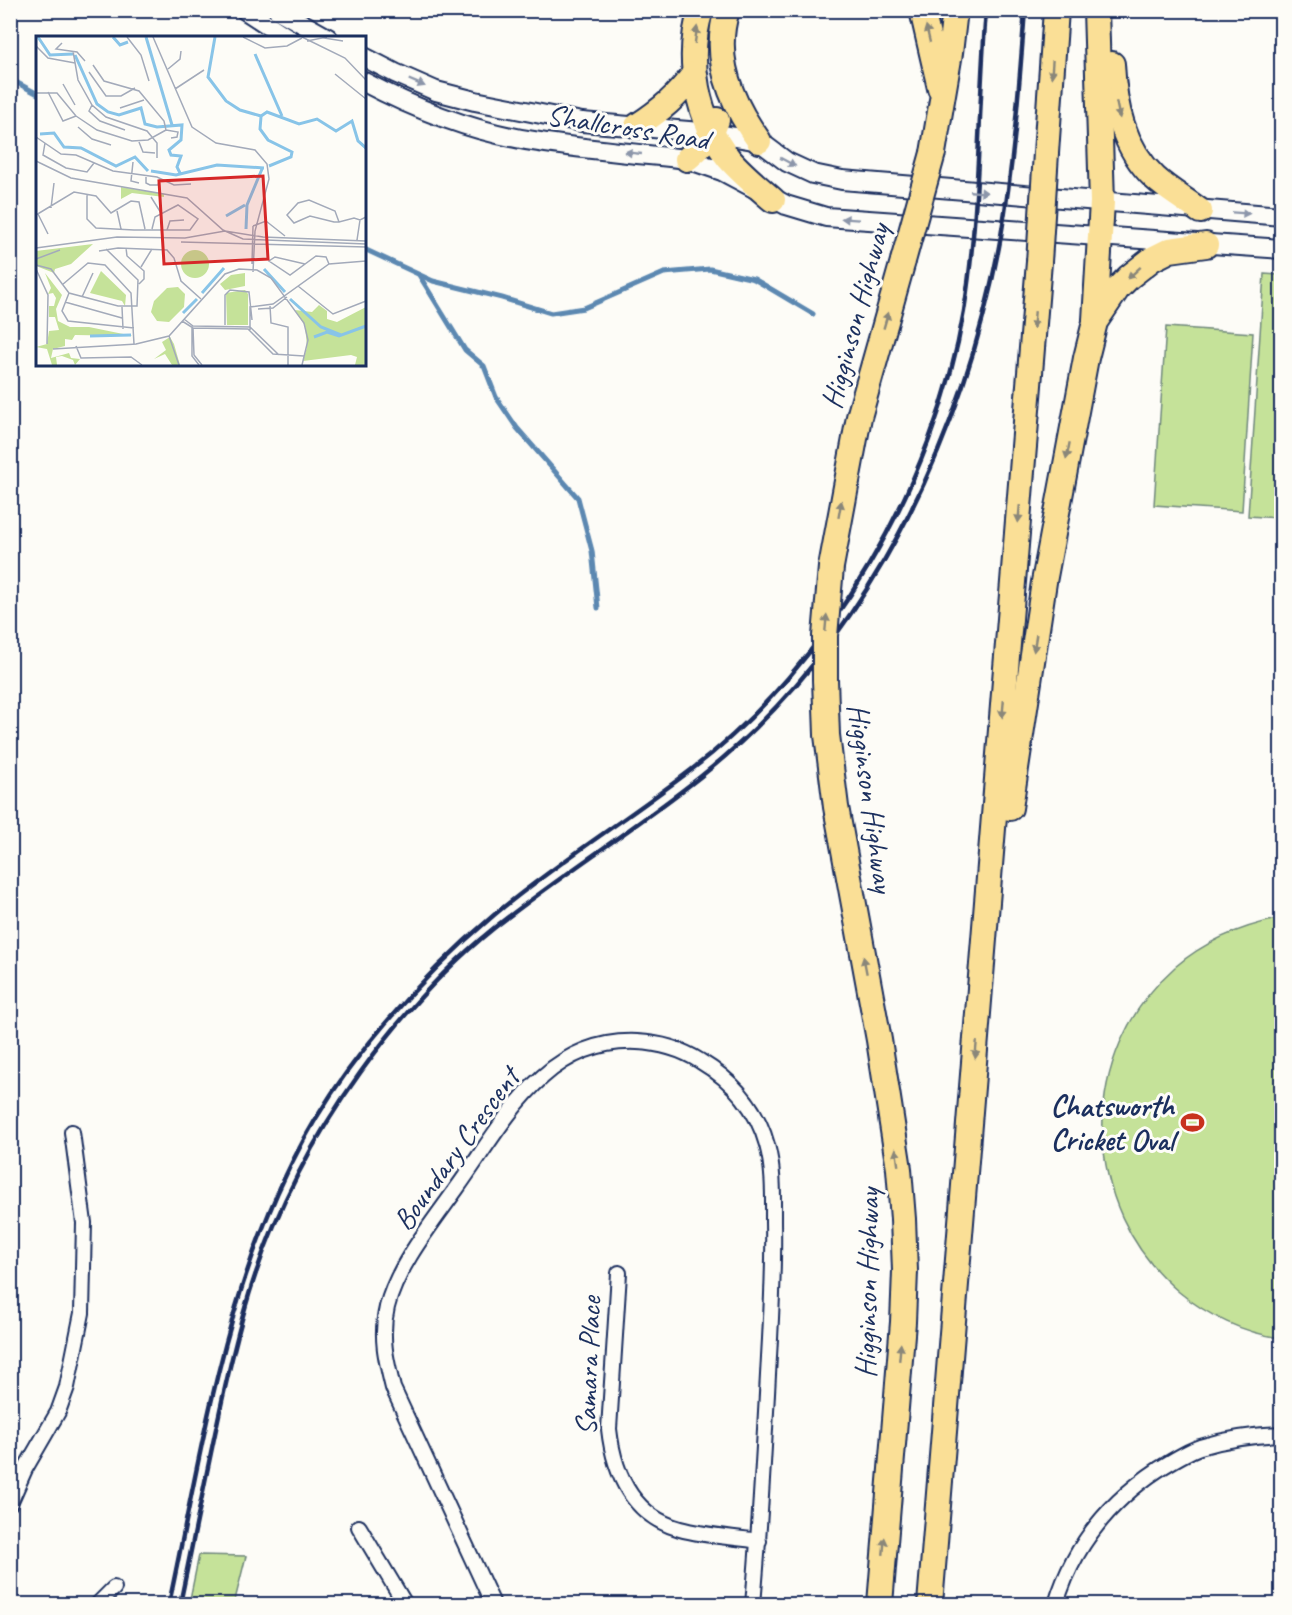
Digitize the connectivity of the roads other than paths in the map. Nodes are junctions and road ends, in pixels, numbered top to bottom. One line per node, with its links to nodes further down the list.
1 (245, 10): 10 (street)
2 (278, 10): 11 (street)
3 (701, 10): 14 (highway, one-way to 3)
4 (727, 10): 13 (highway)
5 (922, 10): 16 (highway, one-way to 5)
6 (955, 10): 16 (highway, Higginson Highway)
7 (1056, 10): 29 (highway, one-way to 29, bridge)
8 (1096, 10): 22 (highway)
9 (1108, 10): 23 (highway, one-way to 23)
10 (285, 36)
11 (324, 36)
12 (366, 58): 17 (street, Shallcross Road, one-way to 17)
13 (725, 73): 18 (highway); 19 (highway)
14 (694, 74): 17 (highway); 18 (highway)
15 (366, 83): 20 (street, Shallcross Road, one-way to 15)
16 (942, 99): 41 (highway, Higginson Highway, one-way to 16, bridge)
17 (638, 126): 18 (street, Shallcross Road)
18 (712, 133): 19 (street, Shallcross Road); 20 (highway); 21 (highway)
19 (759, 141): 22 (street, Shallcross Road, one-way to 22)
20 (687, 159): 21 (street, Shallcross Road)
21 (773, 200): 25 (street, Shallcross Road, one-way to 21)
22 (1102, 202): 23 (street, Shallcross Road); 25 (highway)
23 (1200, 211): 24 (street, Shallcross Road, one-way to 24)
24 (1281, 216)
25 (1101, 237): 26 (street, Shallcross Road); 28 (highway)
26 (1206, 245): 27 (street, Shallcross Road); 28 (highway, one-way to 28)
27 (1281, 249)
28 (1095, 322): 29 (highway, one-way to 29)
29 (979, 1012): 42 (highway, one-way to 42)
30 (72, 1132): 33 (street)
31 (619, 1274): 35 (street, Samara Place)
32 (1281, 1434): 43 (street)
33 (10, 1503)
34 (359, 1527): 38 (street)
35 (759, 1540): 39 (street, Boundary Crescent); 40 (street, Boundary Crescent)
36 (114, 1587): 37 (street)
37 (99, 1605)
38 (405, 1605)
39 (493, 1605)
40 (753, 1605)
41 (880, 1605)
42 (930, 1605)
43 (1056, 1605)

